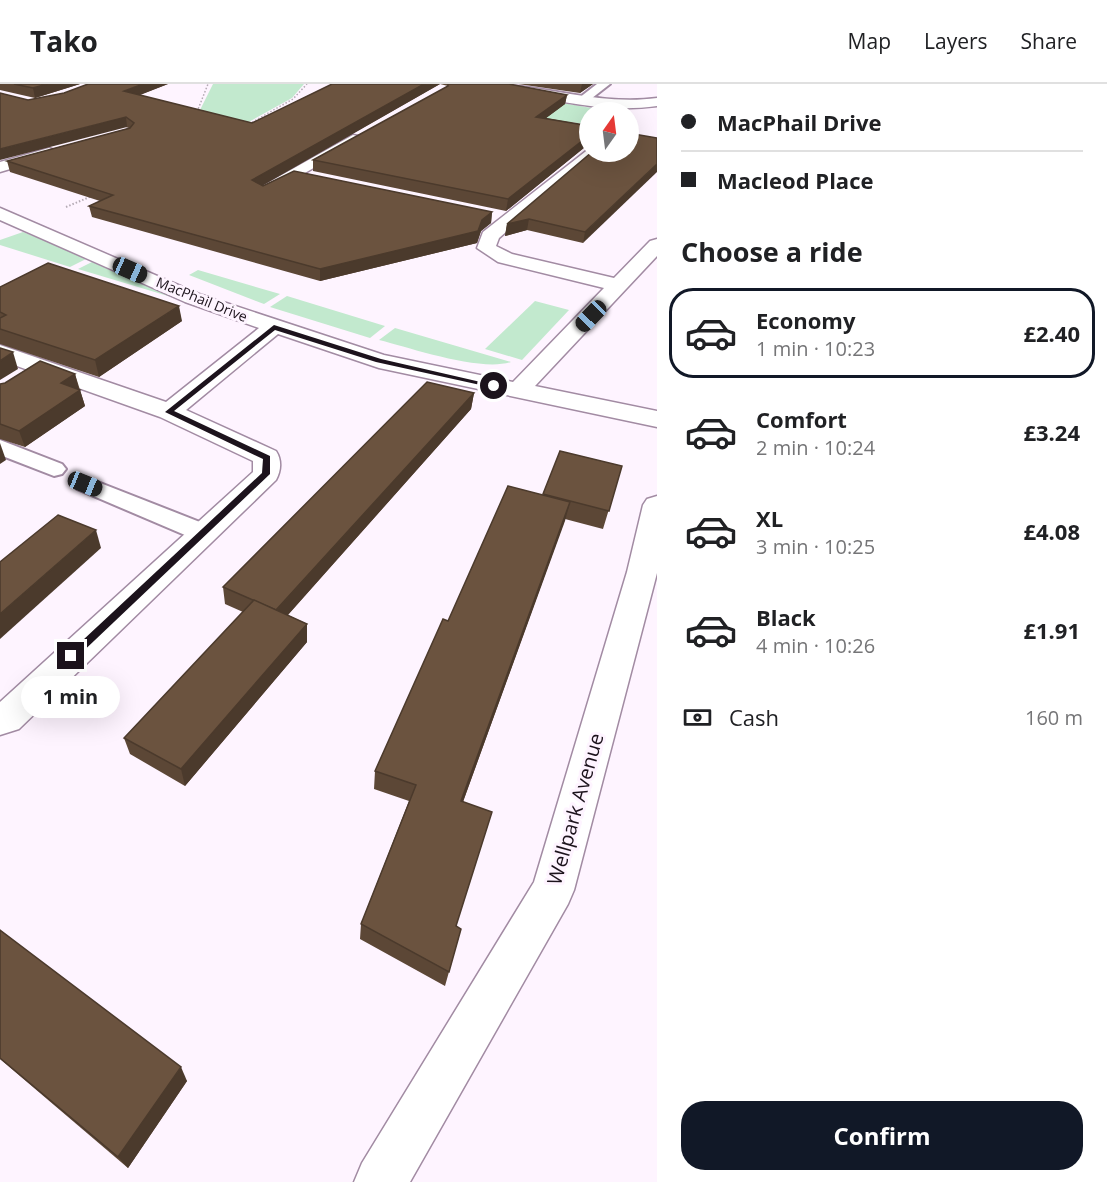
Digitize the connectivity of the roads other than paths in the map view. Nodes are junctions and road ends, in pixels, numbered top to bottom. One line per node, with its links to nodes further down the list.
1 (493, 84): 3 (street)
2 (604, 84): 3 (lane)
3 (583, 100): 4 (street)
4 (657, 102)
5 (371, 129): 9 (street)
6 (66, 150): 8 (street)
7 (579, 162): 14 (street)
8 (0, 167)
9 (292, 174): 10 (street); 11 (street)
10 (315, 178)
11 (263, 190)
12 (0, 213): 17 (street, MacPhail Drive)
13 (487, 214): 14 (street)
14 (510, 219): 16 (street)
15 (657, 245): 16 (street)
16 (620, 286): 21 (street)
17 (274, 327): 21 (street, MacPhail Drive); 22 (street)
18 (0, 352): 19 (street)
19 (41, 367): 20 (street); 22 (street)
20 (17, 383)
21 (518, 391): 23 (street, MacPhail Drive)
22 (169, 412): 28 (street)
23 (657, 419)
24 (0, 447): 25 (lane)
25 (54, 469)
26 (85, 484): 28 (lane)
27 (657, 505): 30 (street, Wellpark Avenue)
28 (201, 532): 29 (street)
29 (0, 720)
30 (381, 1182)

